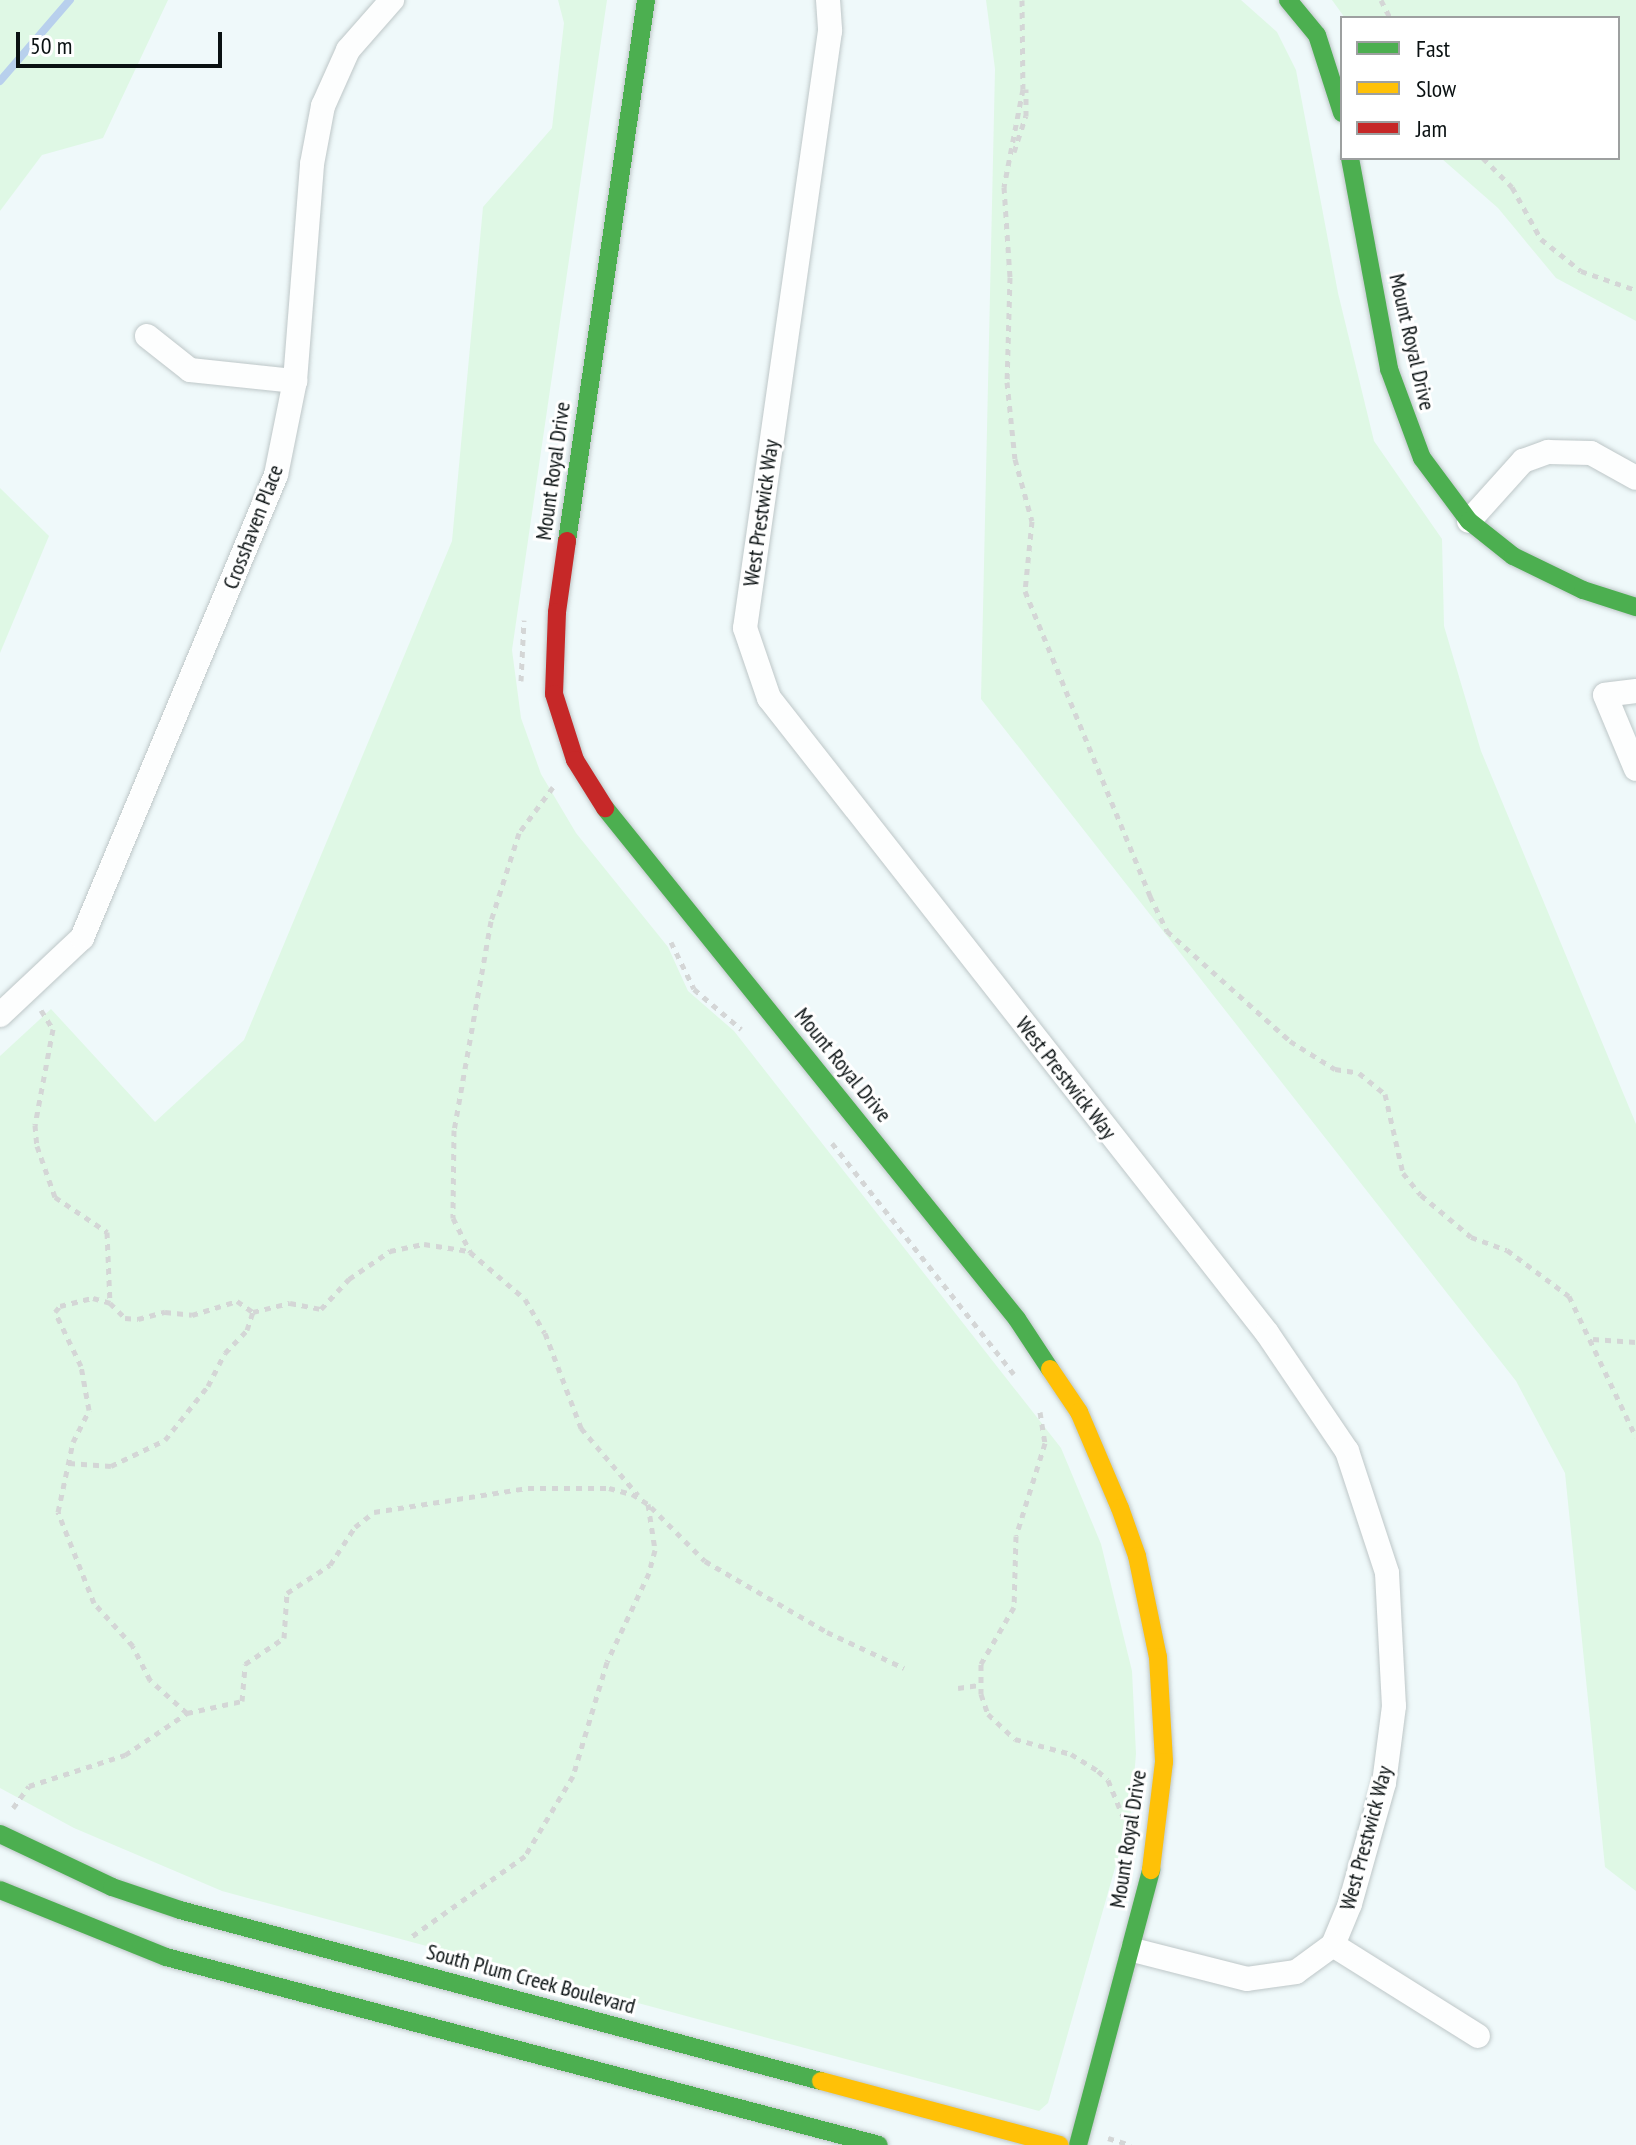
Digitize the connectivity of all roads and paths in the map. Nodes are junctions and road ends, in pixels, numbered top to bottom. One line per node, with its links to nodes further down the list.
1 (392, 0): 11 (street, Crosshaven Place)
2 (646, 0): 43 (street, Mount Royal Drive)
3 (828, 0): 41 (street, West Prestwick Way)
4 (1022, 0): 26 (path)
5 (1288, 0): 6 (street)
6 (1340, 105)
7 (1350, 160): 13 (street, Mount Royal Drive)
8 (1485, 160): 9 (path)
9 (1636, 290)
10 (147, 336): 11 (street)
11 (295, 381): 19 (street, Crosshaven Place)
12 (1636, 478): 13 (street)
13 (1469, 521): 14 (street, Mount Royal Drive)
14 (1636, 607)
15 (1636, 691): 16 (street)
16 (1636, 769)
17 (558, 796): 23 (path)
18 (669, 938): 21 (path)
19 (24, 992): 20 (street, Crosshaven Place); 24 (path)
20 (0, 1015)
21 (745, 1031)
22 (822, 1129): 28 (path)
23 (470, 1252): 25 (path); 32 (path)
24 (110, 1303): 25 (path); 31 (path)
25 (253, 1312): 31 (path)
26 (1593, 1339): 27 (path); 30 (path)
27 (1636, 1342)
28 (1019, 1380)
29 (1033, 1402): 34 (path)
30 (1636, 1437)
31 (69, 1463): 36 (path)
32 (648, 1504): 33 (path); 36 (path); 42 (path)
33 (904, 1668)
34 (979, 1685): 35 (path); 38 (path)
35 (958, 1688)
36 (187, 1713): 37 (path)
37 (11, 1807)
38 (1125, 1833)
39 (0, 1834): 46 (street, South Plum Creek Boulevard)
40 (0, 1890): 45 (street)
41 (1333, 1945): 43 (street); 44 (street)
42 (402, 1946)
43 (1133, 1950): 47 (street, Mount Royal Drive)
44 (1478, 2036)
45 (879, 2145)
46 (1060, 2145)
47 (1078, 2145)

